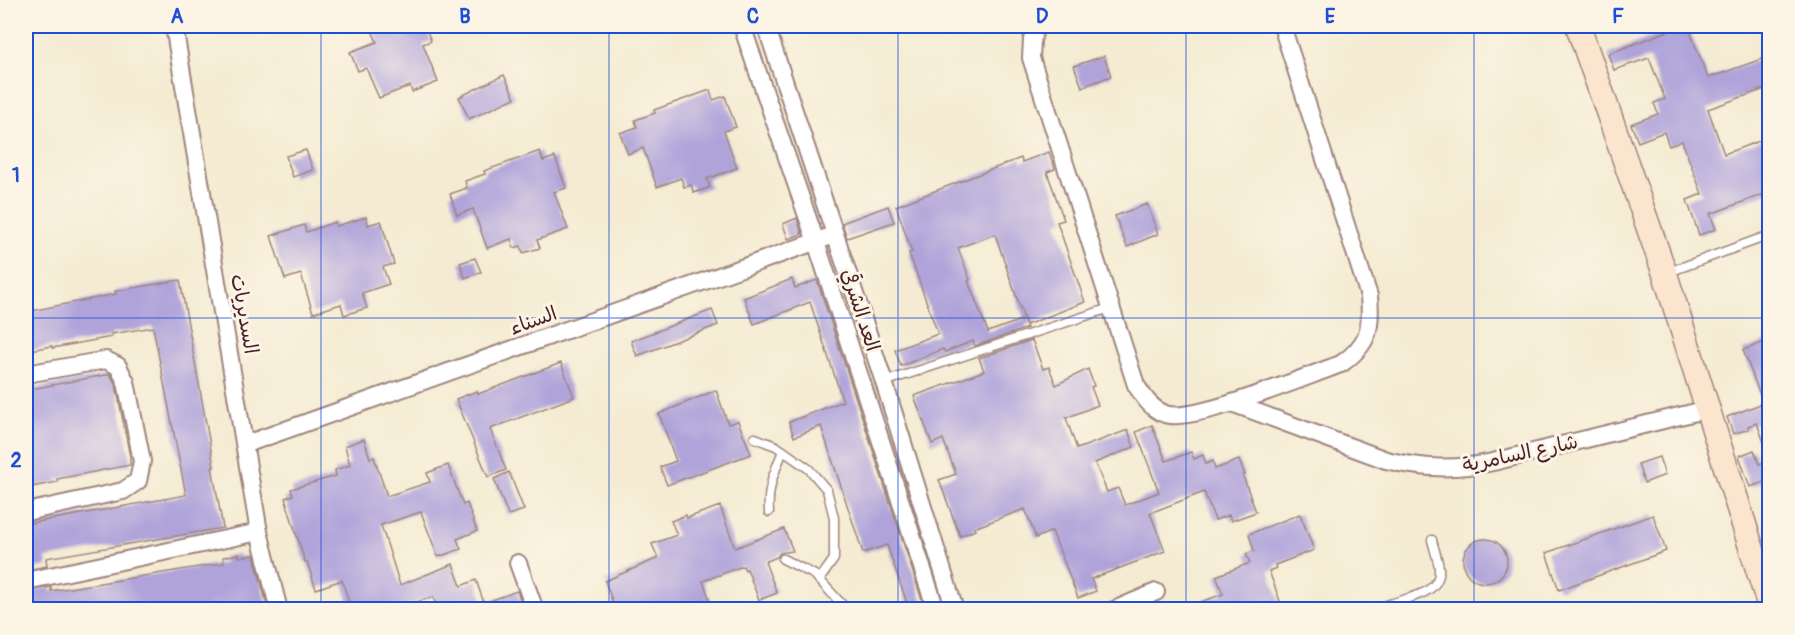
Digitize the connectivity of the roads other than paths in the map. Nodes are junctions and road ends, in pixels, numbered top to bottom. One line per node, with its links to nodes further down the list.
1 (174, 26): 17 (street, السديريات)
2 (742, 26): 9 (street, العد الشرقي)
3 (766, 26): 7 (street, العد الشرقي)
4 (1036, 26): 11 (street)
5 (1282, 26): 14 (street)
6 (1578, 26): 10 (street)
7 (834, 235): 9 (street, السناء); 13 (street, العد الشرقي)
8 (1770, 235): 10 (lane)
9 (816, 242): 17 (street, السناء); 33 (street, العد الشرقي)
10 (1665, 274): 15 (street)
11 (1110, 308): 13 (lane); 14 (street)
12 (26, 375): 19 (street)
13 (884, 382): 34 (street, العد الشرقي)
14 (1232, 403): 15 (street, شارع السامرية)
15 (1708, 409): 29 (street)
16 (755, 438): 18 (lane)
17 (246, 444): 21 (street, السديريات)
18 (783, 451): 20 (lane); 25 (lane)
19 (26, 512)
20 (769, 512)
21 (259, 532): 26 (street); 30 (street, السديريات)
22 (1432, 540): 28 (lane)
23 (783, 559): 25 (lane)
24 (518, 563): 31 (street)
25 (819, 580): 32 (lane)
26 (26, 581)
27 (1156, 592): 35 (street)
28 (1391, 607): 36 (lane)
29 (1770, 607)
30 (279, 609)
31 (535, 609)
32 (847, 609)
33 (936, 609)
34 (955, 609)
35 (1114, 609)
36 (1373, 609)

